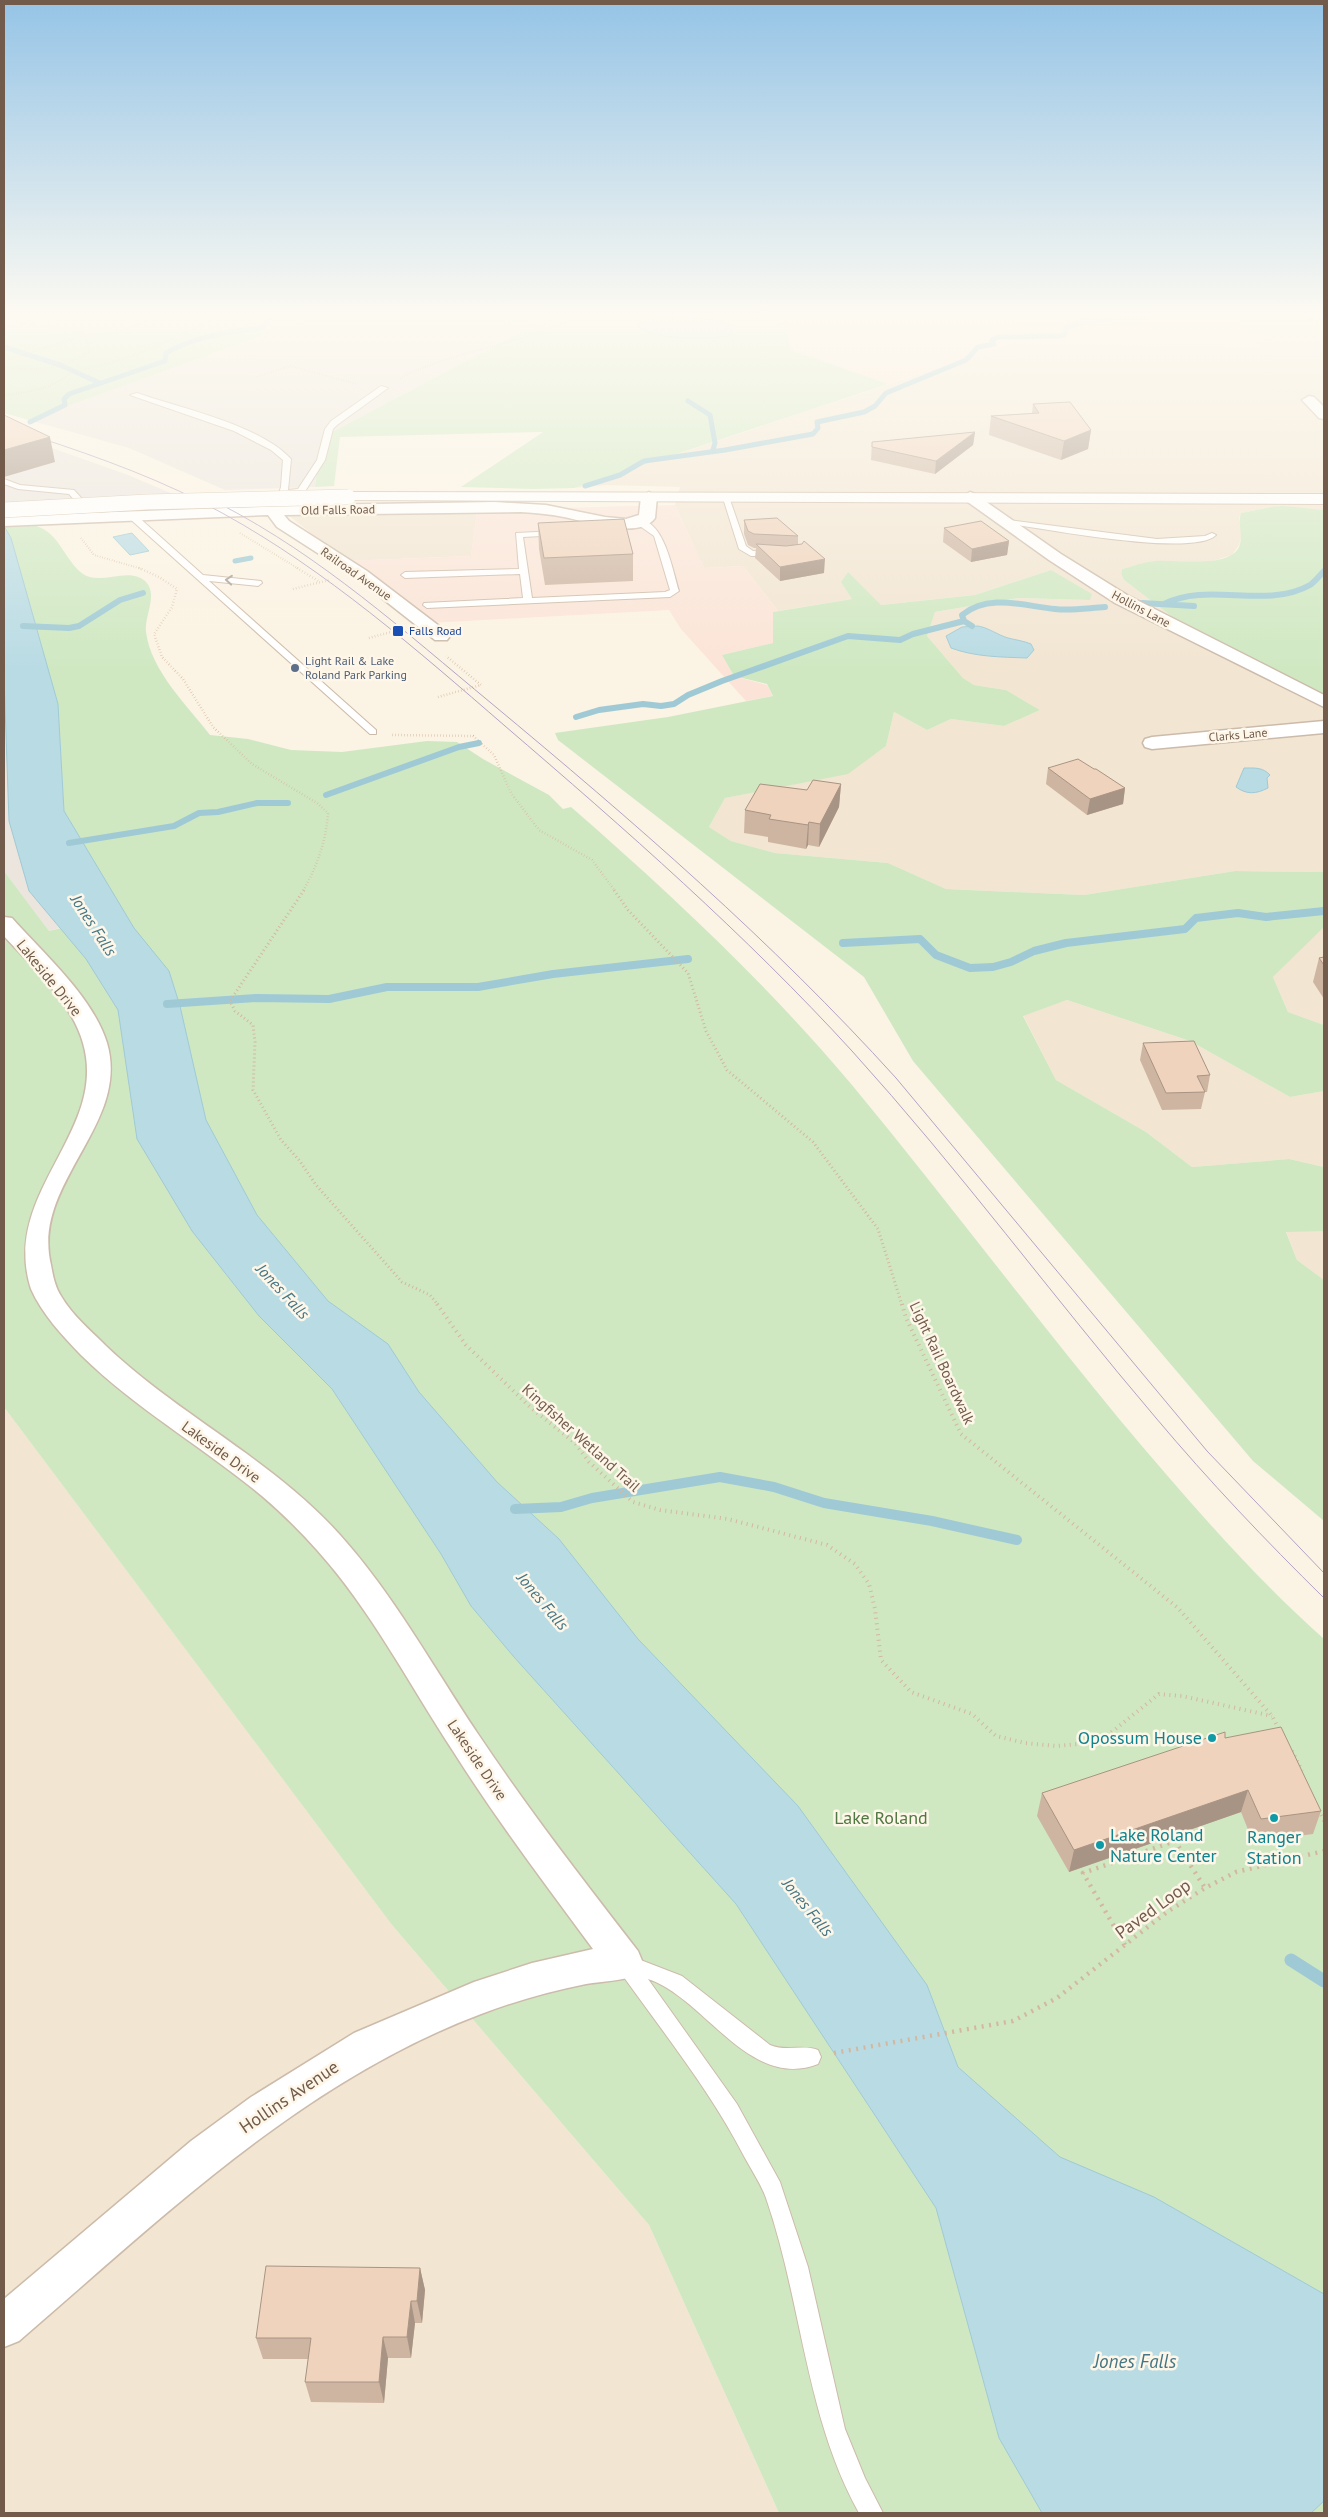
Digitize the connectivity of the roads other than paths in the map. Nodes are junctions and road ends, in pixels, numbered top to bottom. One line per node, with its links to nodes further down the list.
1 (243, 434): 4 (lane)
2 (328, 434): 4 (lane)
3 (4, 481): 12 (lane)
4 (284, 493): 10 (lane)
5 (649, 497): 6 (main road); 9 (main road, bridge); 15 (street)
6 (725, 497): 7 (main road); 20 (lane)
7 (970, 497): 8 (main road); 14 (street, Hollins Lane)
8 (1324, 499)
9 (4, 510)
10 (276, 511): 11 (street, Old Falls Road); 16 (street, Old Falls Road); 27 (street, Railroad Avenue)
11 (132, 516): 12 (street, Old Falls Road); 23 (lane)
12 (96, 518): 13 (street, Old Falls Road)
13 (4, 521)
14 (1004, 521): 19 (lane); 28 (street, Hollins Lane)
15 (640, 522): 16 (street, Old Falls Road); 25 (lane)
16 (619, 524): 17 (lane)
17 (603, 531)
18 (567, 533): 21 (lane)
19 (1212, 535)
20 (779, 554)
21 (524, 571): 22 (lane); 25 (lane)
22 (405, 575)
23 (199, 577): 24 (lane, one-way to 23); 30 (lane)
24 (258, 583)
25 (528, 601): 26 (lane)
26 (427, 605)
27 (440, 636)
28 (1324, 702)
29 (1324, 727): 31 (street, Clarks Lane)
30 (373, 732)
31 (1152, 743)
32 (4, 923): 33 (street, Lakeside Drive)
33 (625, 1964): 34 (lane); 35 (street, Hollins Avenue); 36 (lane)
34 (811, 2057)
35 (4, 2326)
36 (872, 2513)

